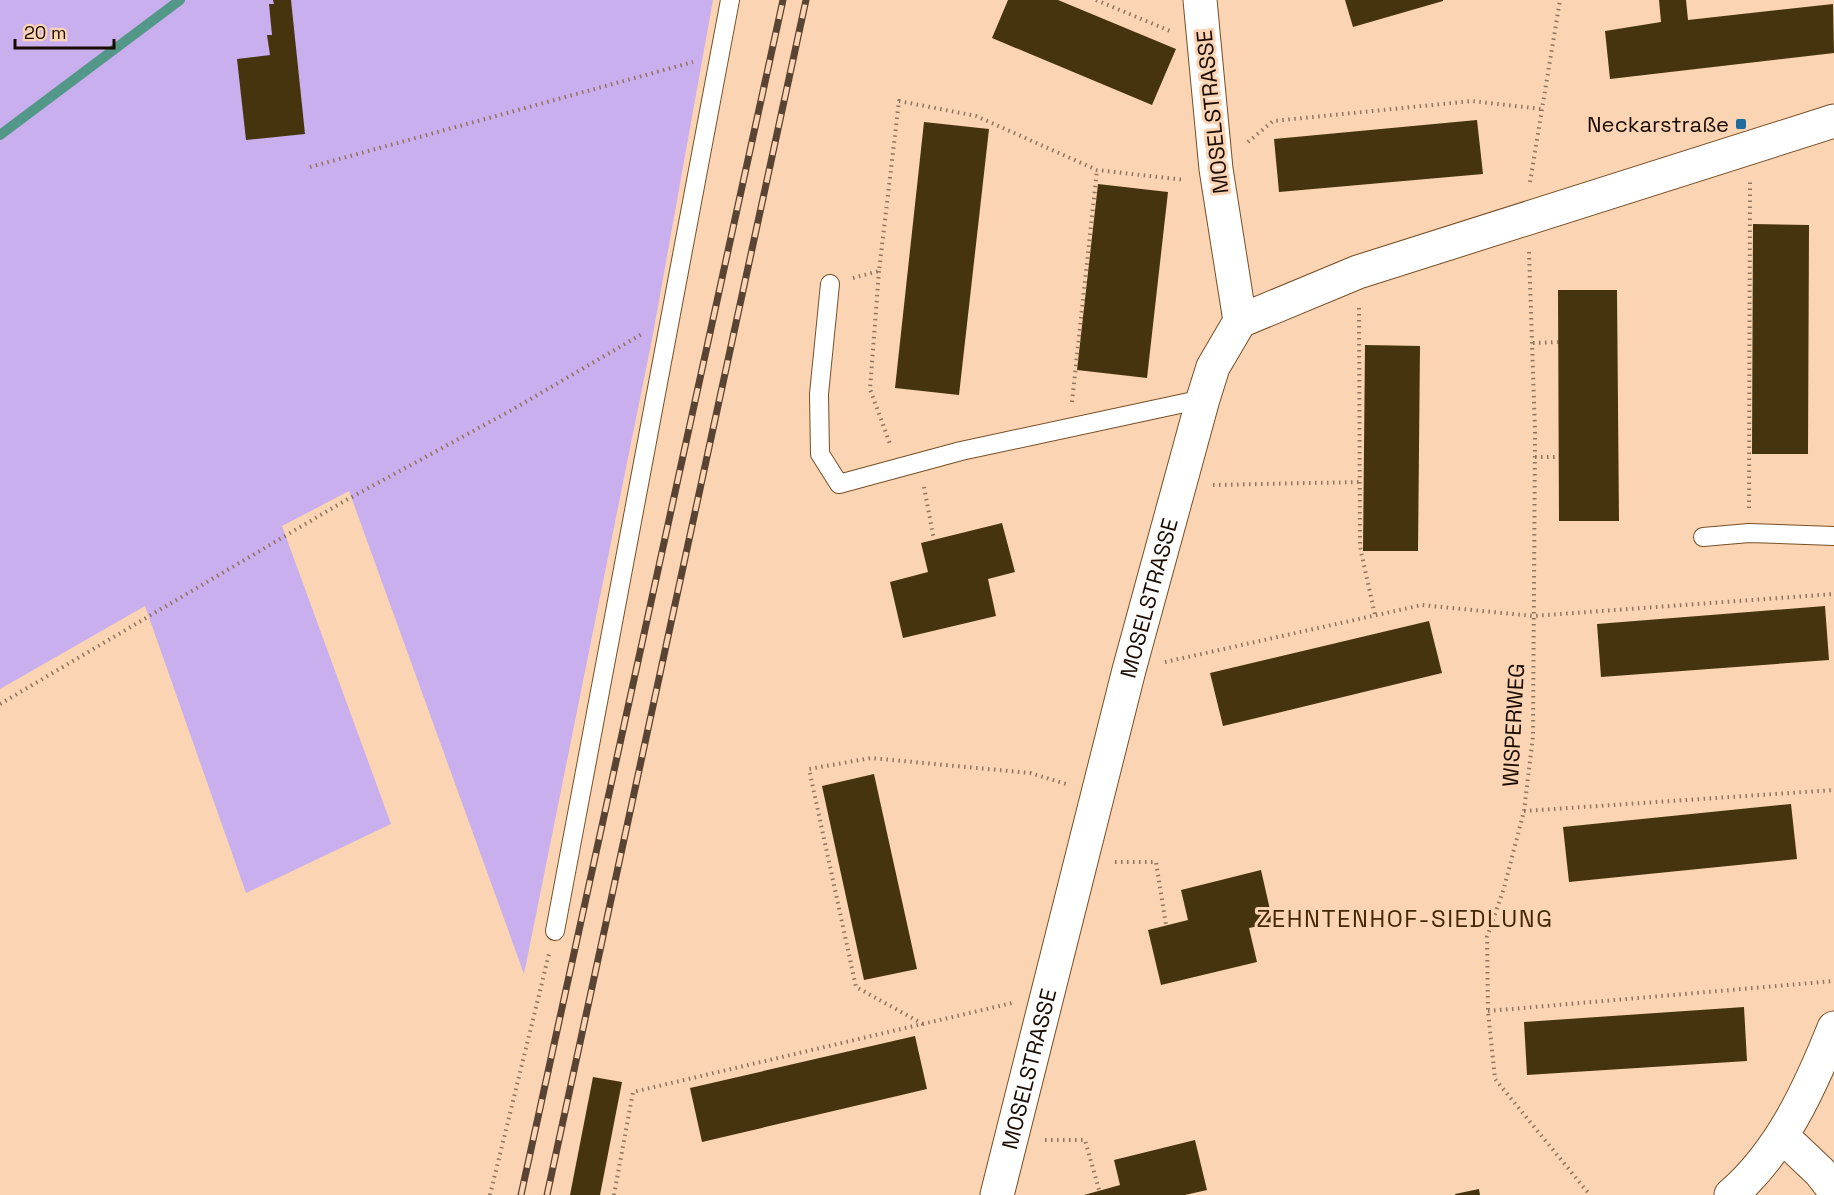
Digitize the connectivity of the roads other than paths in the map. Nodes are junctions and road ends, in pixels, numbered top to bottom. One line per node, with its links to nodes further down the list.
1 (730, 0): 9 (lane)
2 (1200, 0): 5 (street, MOSELSTRASSE)
3 (1834, 121): 5 (street)
4 (830, 284): 6 (lane)
5 (1240, 321): 6 (street, MOSELSTRASSE)
6 (1203, 399): 13 (street, MOSELSTRASSE)
7 (1834, 536): 8 (lane)
8 (1703, 537)
9 (555, 931)
10 (1834, 1028): 11 (street)
11 (1782, 1136): 12 (street); 14 (street)
12 (1834, 1190)
13 (997, 1195)
14 (1731, 1195)

